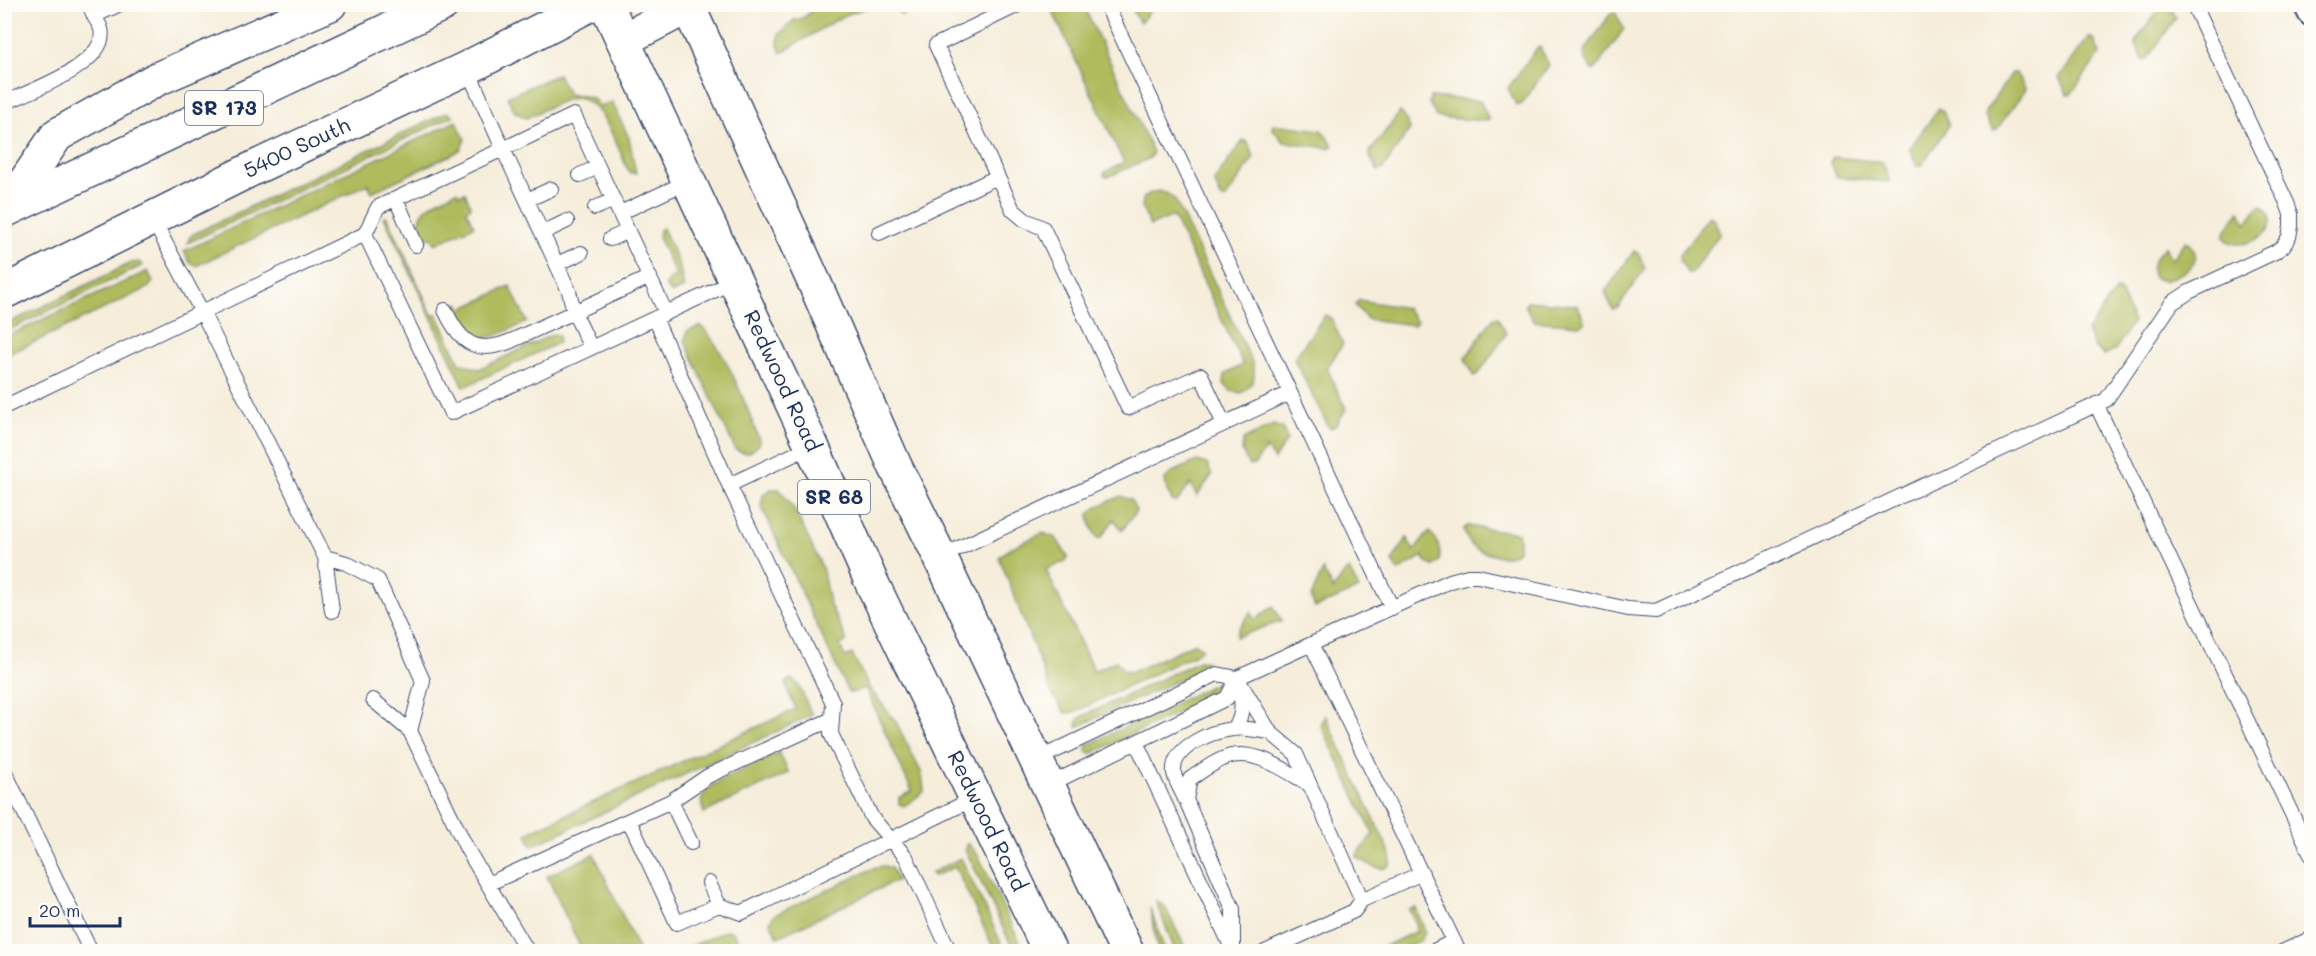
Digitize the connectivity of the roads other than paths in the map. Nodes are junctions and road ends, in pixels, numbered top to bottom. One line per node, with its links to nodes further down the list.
1 (120, 4): 11 (lane)
2 (330, 4): 26 (main road)
3 (443, 4): 26 (main road, SR 173)
4 (591, 4): 14 (main road, 5400 South)
5 (606, 4): 13 (main road, Redwood Road / SR 68)
6 (1020, 4): 19 (lane)
7 (1106, 4): 46 (lane)
8 (2193, 4): 47 (lane)
9 (2308, 4): 12 (street)
10 (689, 5): 13 (main road); 53 (main road, SR 68)
11 (92, 10): 15 (lane)
12 (2312, 12)
13 (622, 40): 20 (main road, Redwood Road / SR 68)
14 (467, 68): 16 (lane); 28 (main road, 5400 South)
15 (4, 103)
16 (503, 149): 17 (lane); 22 (lane); 23 (lane)
17 (598, 167): 18 (lane); 24 (lane)
18 (580, 175)
19 (997, 177): 32 (lane); 49 (lane)
20 (688, 181): 27 (lane); 39 (main road, Redwood Road / SR 68)
21 (552, 189): 23 (lane)
22 (396, 199): 33 (lane); 35 (lane)
23 (526, 200): 31 (lane)
24 (614, 200): 25 (lane); 27 (lane)
25 (595, 208)
26 (5, 211)
27 (620, 213): 30 (lane)
28 (152, 218): 40 (main road, 5400 South); 42 (lane)
29 (567, 221): 31 (lane)
30 (628, 231): 34 (lane); 38 (lane)
31 (542, 233): 37 (lane)
32 (879, 233)
33 (365, 234): 42 (lane); 45 (lane)
34 (610, 239)
35 (417, 244)
36 (581, 253): 37 (lane)
37 (557, 264): 43 (lane)
38 (650, 277): 43 (lane); 44 (lane)
39 (735, 281): 44 (lane); 50 (main road, Redwood Road / SR 68)
40 (4, 292)
41 (445, 310): 43 (lane)
42 (202, 312): 48 (lane); 52 (lane)
43 (574, 312): 45 (lane)
44 (660, 315): 45 (lane); 51 (lane)
45 (591, 348)
46 (1290, 393): 49 (lane); 54 (lane)
47 (2096, 404): 54 (lane); 74 (lane)
48 (4, 407)
49 (1224, 424): 53 (lane)
50 (812, 446): 51 (lane); 68 (main road, Redwood Road / SR 68)
51 (729, 485): 59 (lane)
52 (325, 557): 55 (lane); 61 (lane)
53 (940, 557): 65 (main road, SR 68)
54 (1392, 608): 56 (lane)
55 (332, 611)
56 (1312, 646): 57 (lane); 75 (lane)
57 (1237, 678): 60 (lane); 62 (lane); 63 (lane); 65 (lane)
58 (373, 700): 61 (lane)
59 (832, 718): 70 (lane); 72 (lane)
60 (1235, 728): 62 (lane); 69 (lane)
61 (410, 731): 77 (lane)
62 (1270, 732): 66 (lane)
63 (1137, 744): 65 (lane); 82 (lane)
64 (4, 770): 67 (lane)
65 (1042, 772): 87 (main road, SR 68)
66 (1310, 785): 69 (lane); 78 (lane)
67 (9, 792): 83 (lane)
68 (975, 798): 72 (lane); 86 (main road, Redwood Road / SR 68)
69 (1186, 800): 82 (lane)
70 (671, 801): 71 (lane); 73 (lane)
71 (629, 820): 77 (lane); 79 (lane)
72 (889, 839): 79 (lane); 85 (lane)
73 (691, 843)
74 (2312, 856)
75 (1422, 873): 78 (lane); 81 (lane)
76 (709, 883): 79 (lane)
77 (488, 884): 84 (lane)
78 (1362, 900): 88 (lane)
79 (719, 904)
80 (2312, 938): 90 (lane)
81 (1456, 946): 89 (lane)
82 (1234, 950)
83 (91, 951)
84 (528, 951)
85 (950, 951)
86 (1050, 951)
87 (1127, 951)
88 (1265, 951)
89 (1432, 951)
90 (2282, 951)

